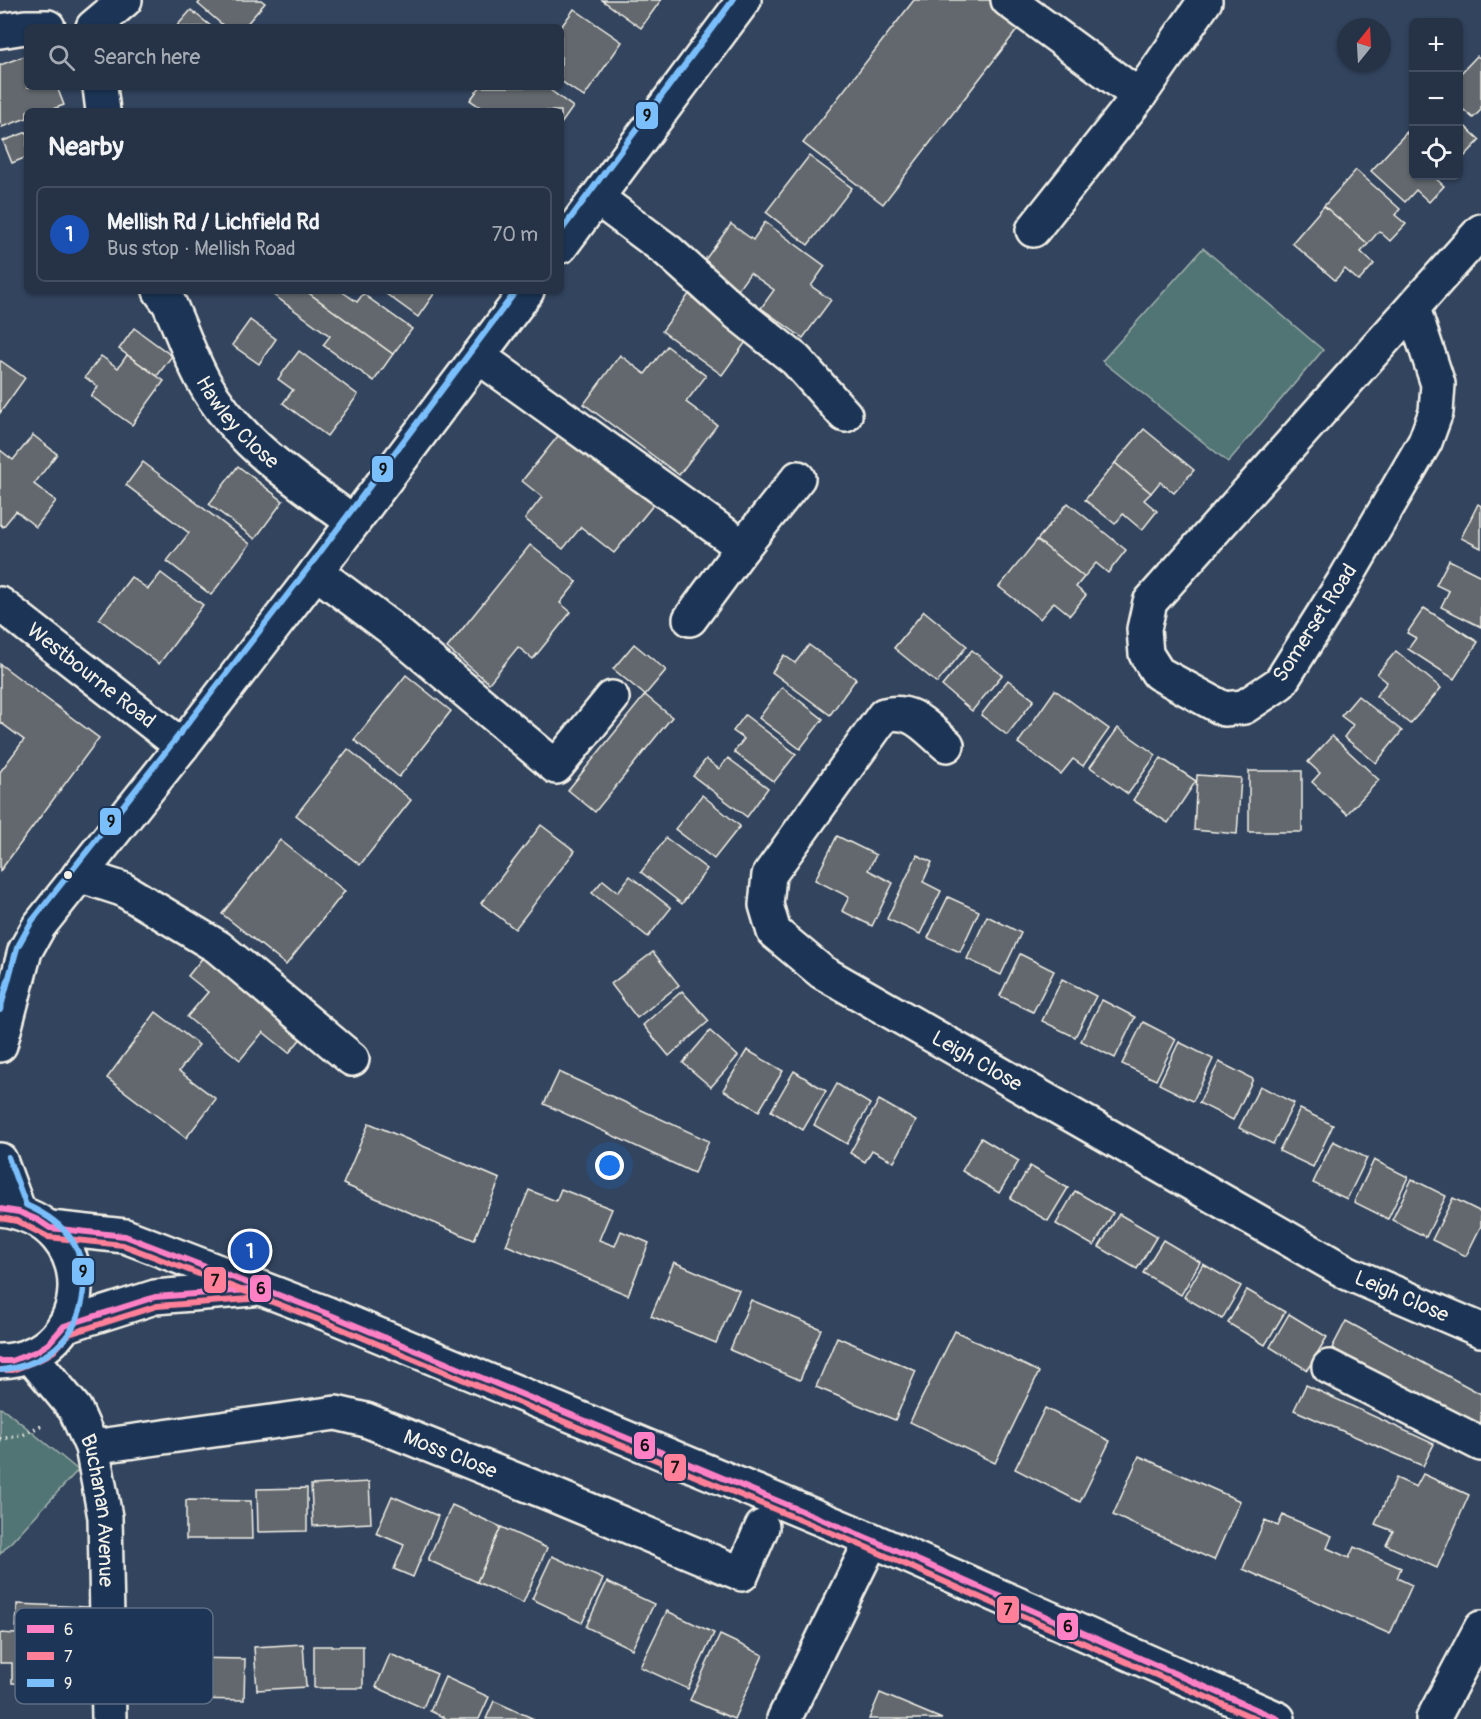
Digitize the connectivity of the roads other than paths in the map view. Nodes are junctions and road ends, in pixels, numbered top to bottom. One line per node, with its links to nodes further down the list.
1 (125, 0): 5 (main road)
2 (744, 0): 9 (main road)
3 (1008, 0): 7 (main road)
4 (1206, 1): 7 (main road)
5 (97, 24)
6 (100, 90): 8 (main road)
7 (1139, 96): 10 (main road)
8 (103, 108)
9 (597, 198): 12 (main road); 17 (main road)
10 (1033, 230)
11 (1481, 231): 15 (main road, Somerset Road)
12 (564, 242)
13 (162, 294): 19 (main road, Hawley Close)
14 (525, 294): 16 (main road)
15 (1413, 308): 15 (main road, Somerset Road)
16 (478, 356): 19 (main road); 20 (main road)
17 (845, 415)
18 (798, 478): 20 (main road)
19 (353, 522): 21 (main road)
20 (743, 548): 23 (main road)
21 (316, 572): 24 (main road); 26 (main road)
22 (0, 604): 26 (main road, Westbourne Road)
23 (690, 619)
24 (612, 698)
25 (947, 745): 35 (main road, Leigh Close)
26 (182, 746): 27 (main road)
27 (79, 875): 28 (main road); 29 (main road)
28 (0, 1045)
29 (351, 1059)
30 (0, 1160): 31 (main road)
31 (10, 1210): 32 (main road)
32 (50, 1228): 33 (main road); 34 (main road)
33 (260, 1289): 34 (main road); 41 (main road)
34 (64, 1326): 36 (main road)
35 (1481, 1330)
36 (15, 1358): 39 (main road, Buchanan Avenue)
37 (1329, 1367): 38 (main road)
38 (1481, 1444)
39 (92, 1447): 40 (main road, Moss Close); 42 (main road, Buchanan Avenue)
40 (762, 1527)
41 (872, 1540): 46 (main road); 47 (main road)
42 (107, 1608)
43 (1481, 1628): 48 (main road)
44 (109, 1704): 45 (main road, Buchanan Avenue)
45 (109, 1719)
46 (784, 1719)
47 (1278, 1719)
48 (1433, 1719)

